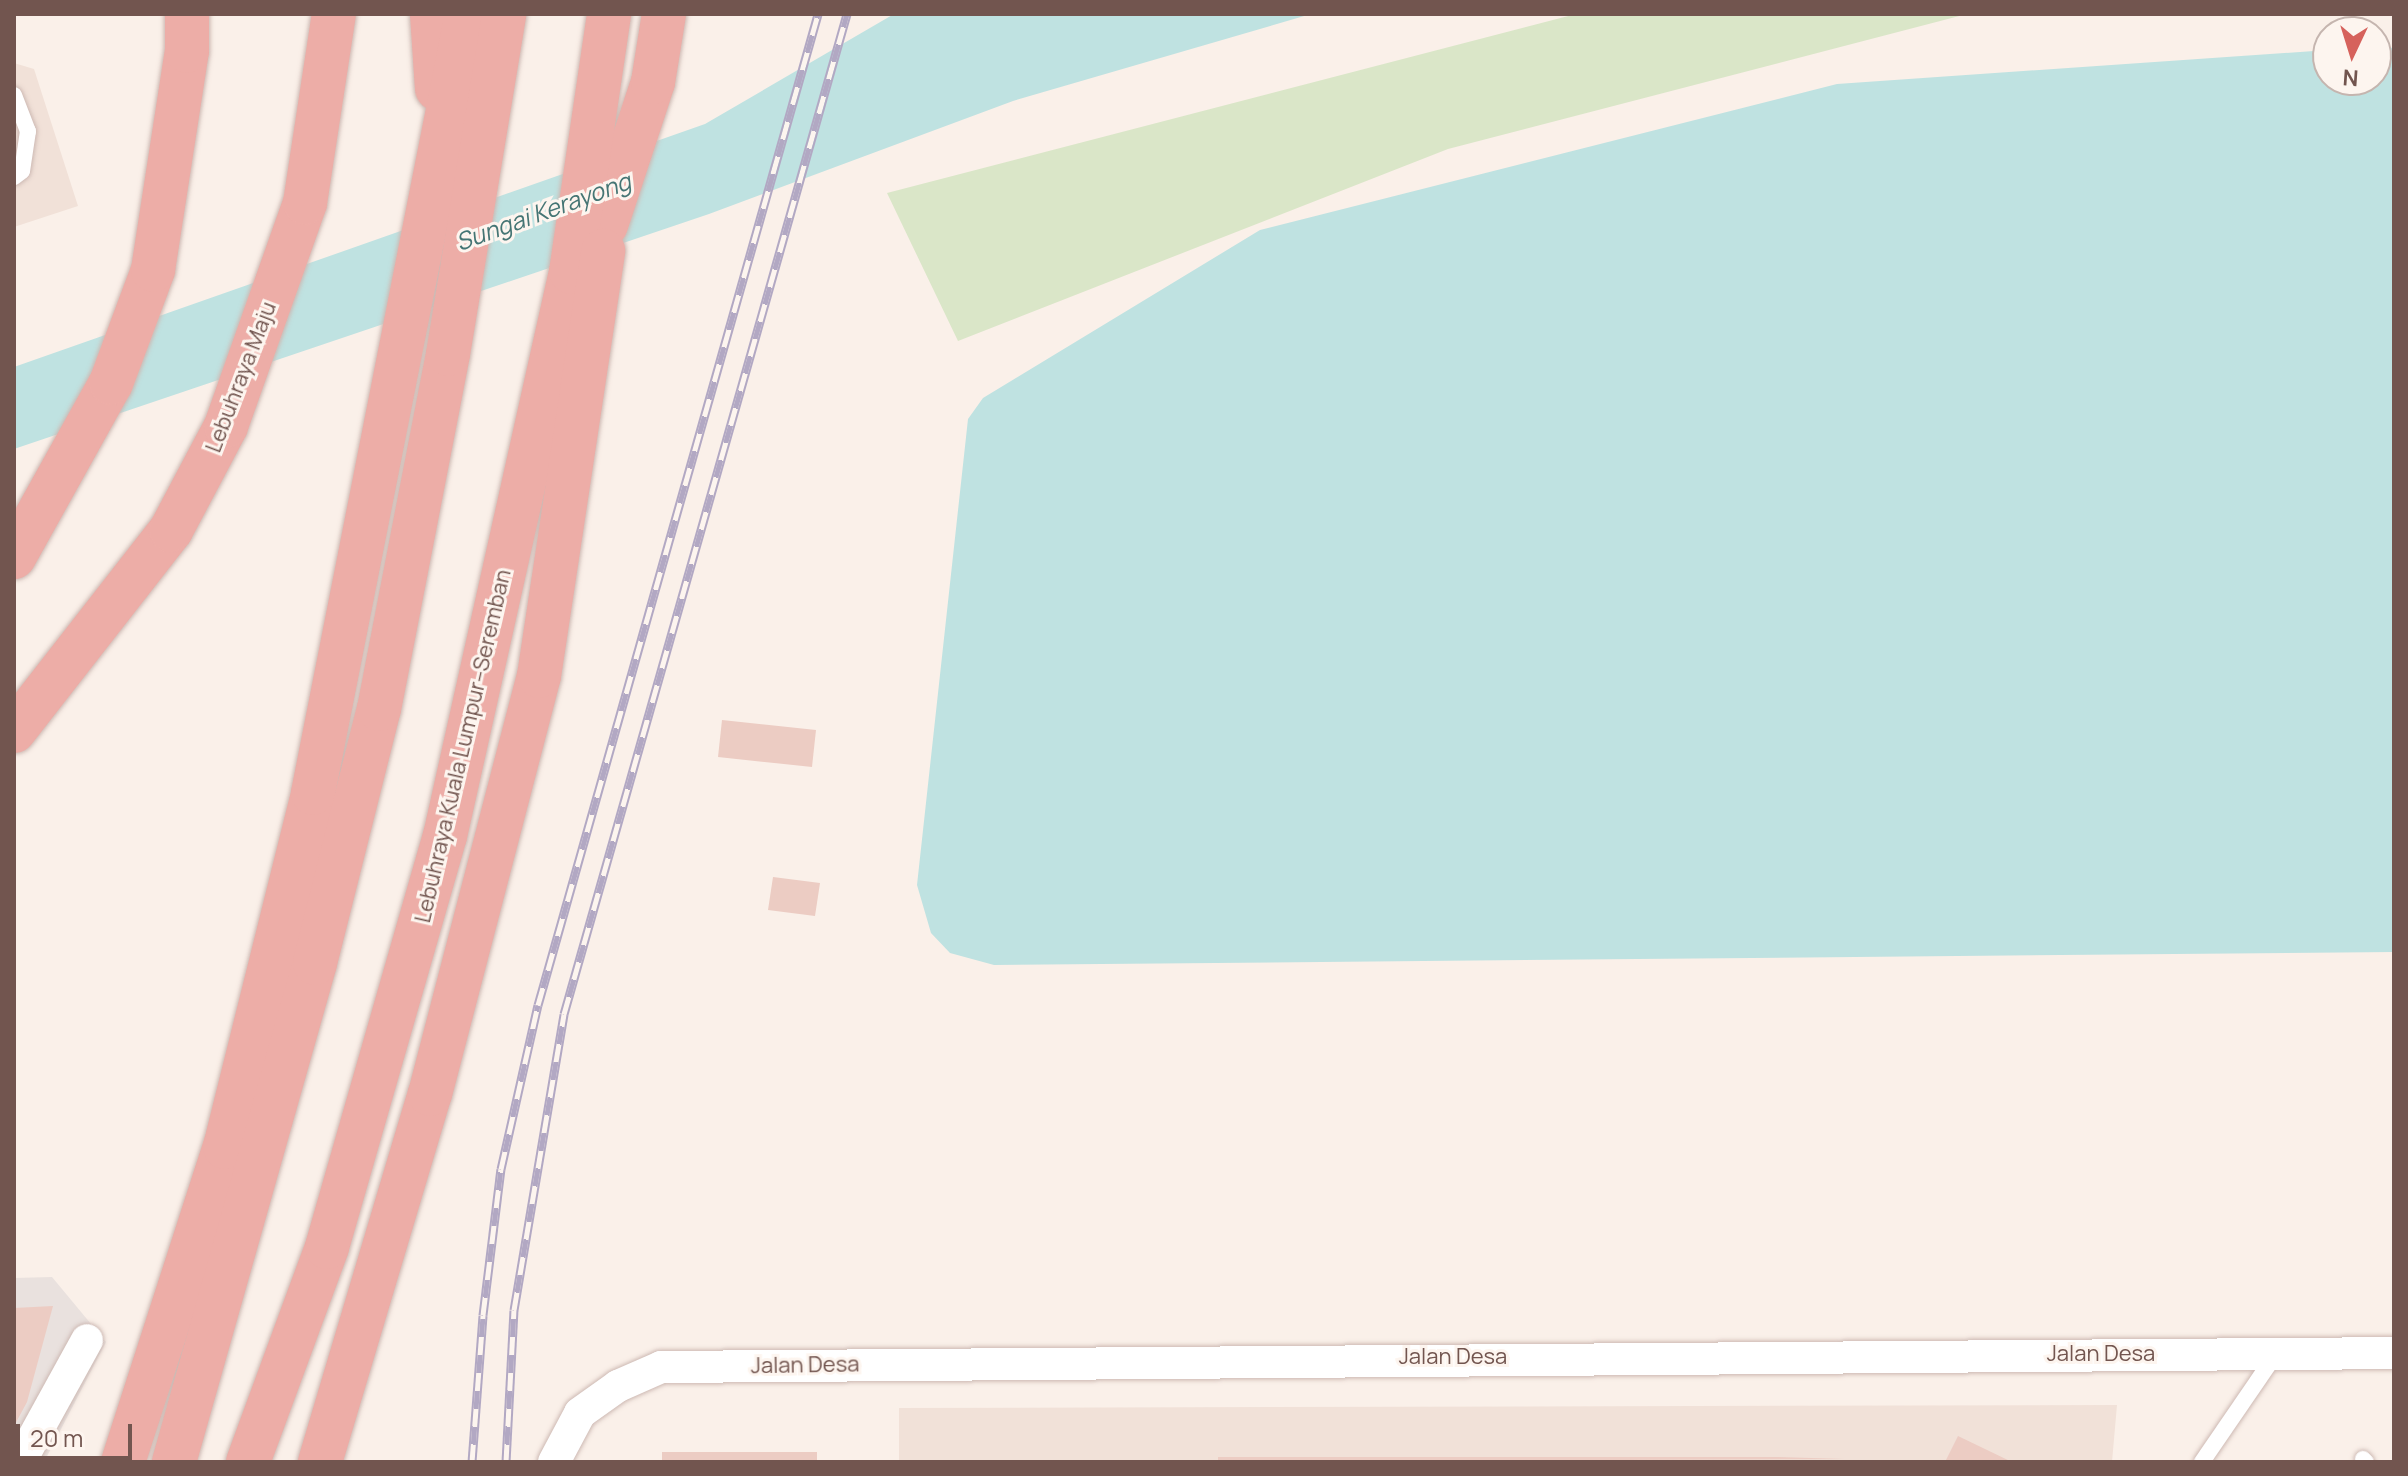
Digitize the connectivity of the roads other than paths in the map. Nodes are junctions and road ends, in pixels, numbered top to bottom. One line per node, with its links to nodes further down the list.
1 (187, 14): 12 (highway)
2 (334, 14): 13 (highway, Lebuhraya Maju)
3 (432, 14): 9 (highway)
4 (467, 14): 9 (highway)
5 (504, 14): 19 (highway)
6 (664, 14): 11 (highway)
7 (620, 30): 11 (highway); 20 (highway, Lebuhraya Kuala Lumpur–Seremban)
8 (14, 95): 10 (lane)
9 (442, 161): 18 (highway)
10 (14, 177)
11 (606, 224): 21 (highway)
12 (14, 557)
13 (14, 731)
14 (87, 1340): 17 (street)
15 (2277, 1353): 16 (street, Jalan Desa); 22 (street, Jalan Desa); 23 (lane)
16 (2394, 1353)
17 (20, 1462)
18 (123, 1462)
19 (174, 1462)
20 (248, 1462)
21 (320, 1462)
22 (554, 1462)
23 (2202, 1462)

